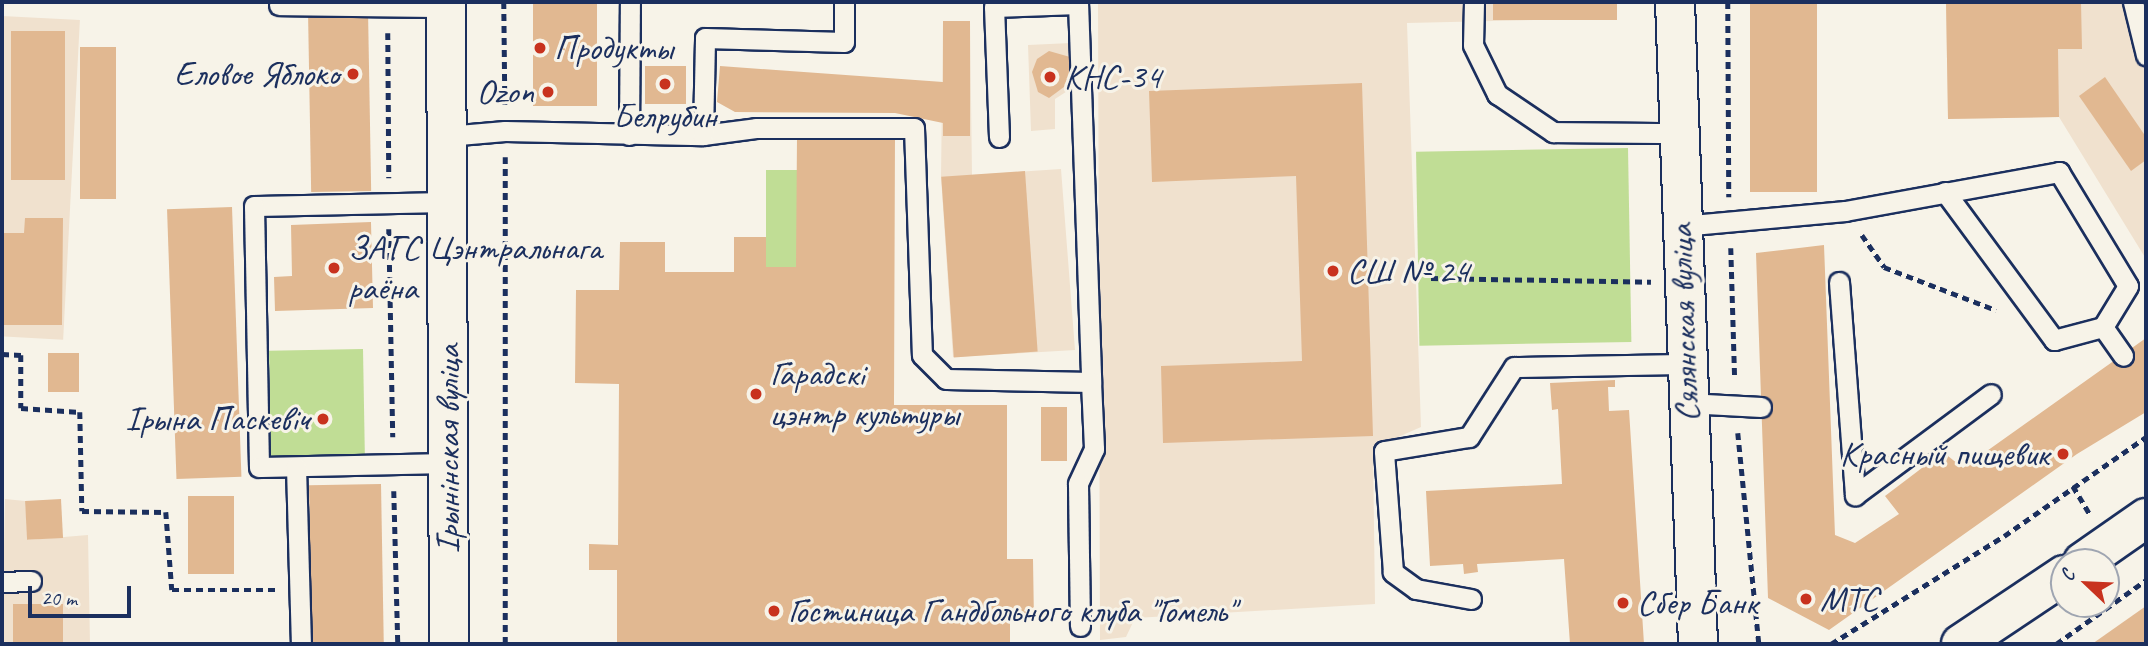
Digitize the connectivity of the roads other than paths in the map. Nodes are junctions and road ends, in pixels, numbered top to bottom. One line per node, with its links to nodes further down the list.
1 (630, 2): 11 (lane)
2 (844, 2): 12 (lane)
3 (1474, 2): 10 (lane)
4 (1675, 2): 10 (street, Сялянская вуліца)
5 (2133, 2): 9 (lane)
6 (1078, 3): 14 (lane); 22 (lane)
7 (279, 5): 8 (lane)
8 (446, 5): 13 (street, Ірынінская вуліца)
9 (2146, 55)
10 (1678, 133): 17 (street, Сялянская вуліца)
11 (629, 135): 12 (lane); 13 (lane)
12 (703, 135): 22 (lane)
13 (447, 136): 16 (street, Ірынінская вуліца)
14 (999, 138)
15 (1945, 192): 17 (lane); 19 (lane); 19 (lane)
16 (447, 202): 26 (street, Ірынінская вуліца); 27 (lane)
17 (1681, 226): 21 (street, Сялянская вуліца)
18 (1839, 282): 23 (lane)
19 (2103, 327): 20 (lane)
20 (2123, 356)
21 (1685, 364): 24 (street, Сялянская вуліца); 33 (lane)
22 (1091, 382): 34 (lane)
23 (1991, 394)
24 (1687, 403): 25 (lane); 37 (street, Сялянская вуліца)
25 (1761, 407)
26 (449, 463): 27 (lane); 36 (street, Ірынінская вуліца)
27 (296, 467): 35 (lane)
28 (2146, 518): 29 (street)
29 (2103, 548)
30 (2, 582): 31 (lane)
31 (32, 582)
32 (2050, 584): 38 (street)
33 (1471, 599)
34 (1080, 626)
35 (301, 644)
36 (449, 644)
37 (1698, 644)
38 (1961, 644)

